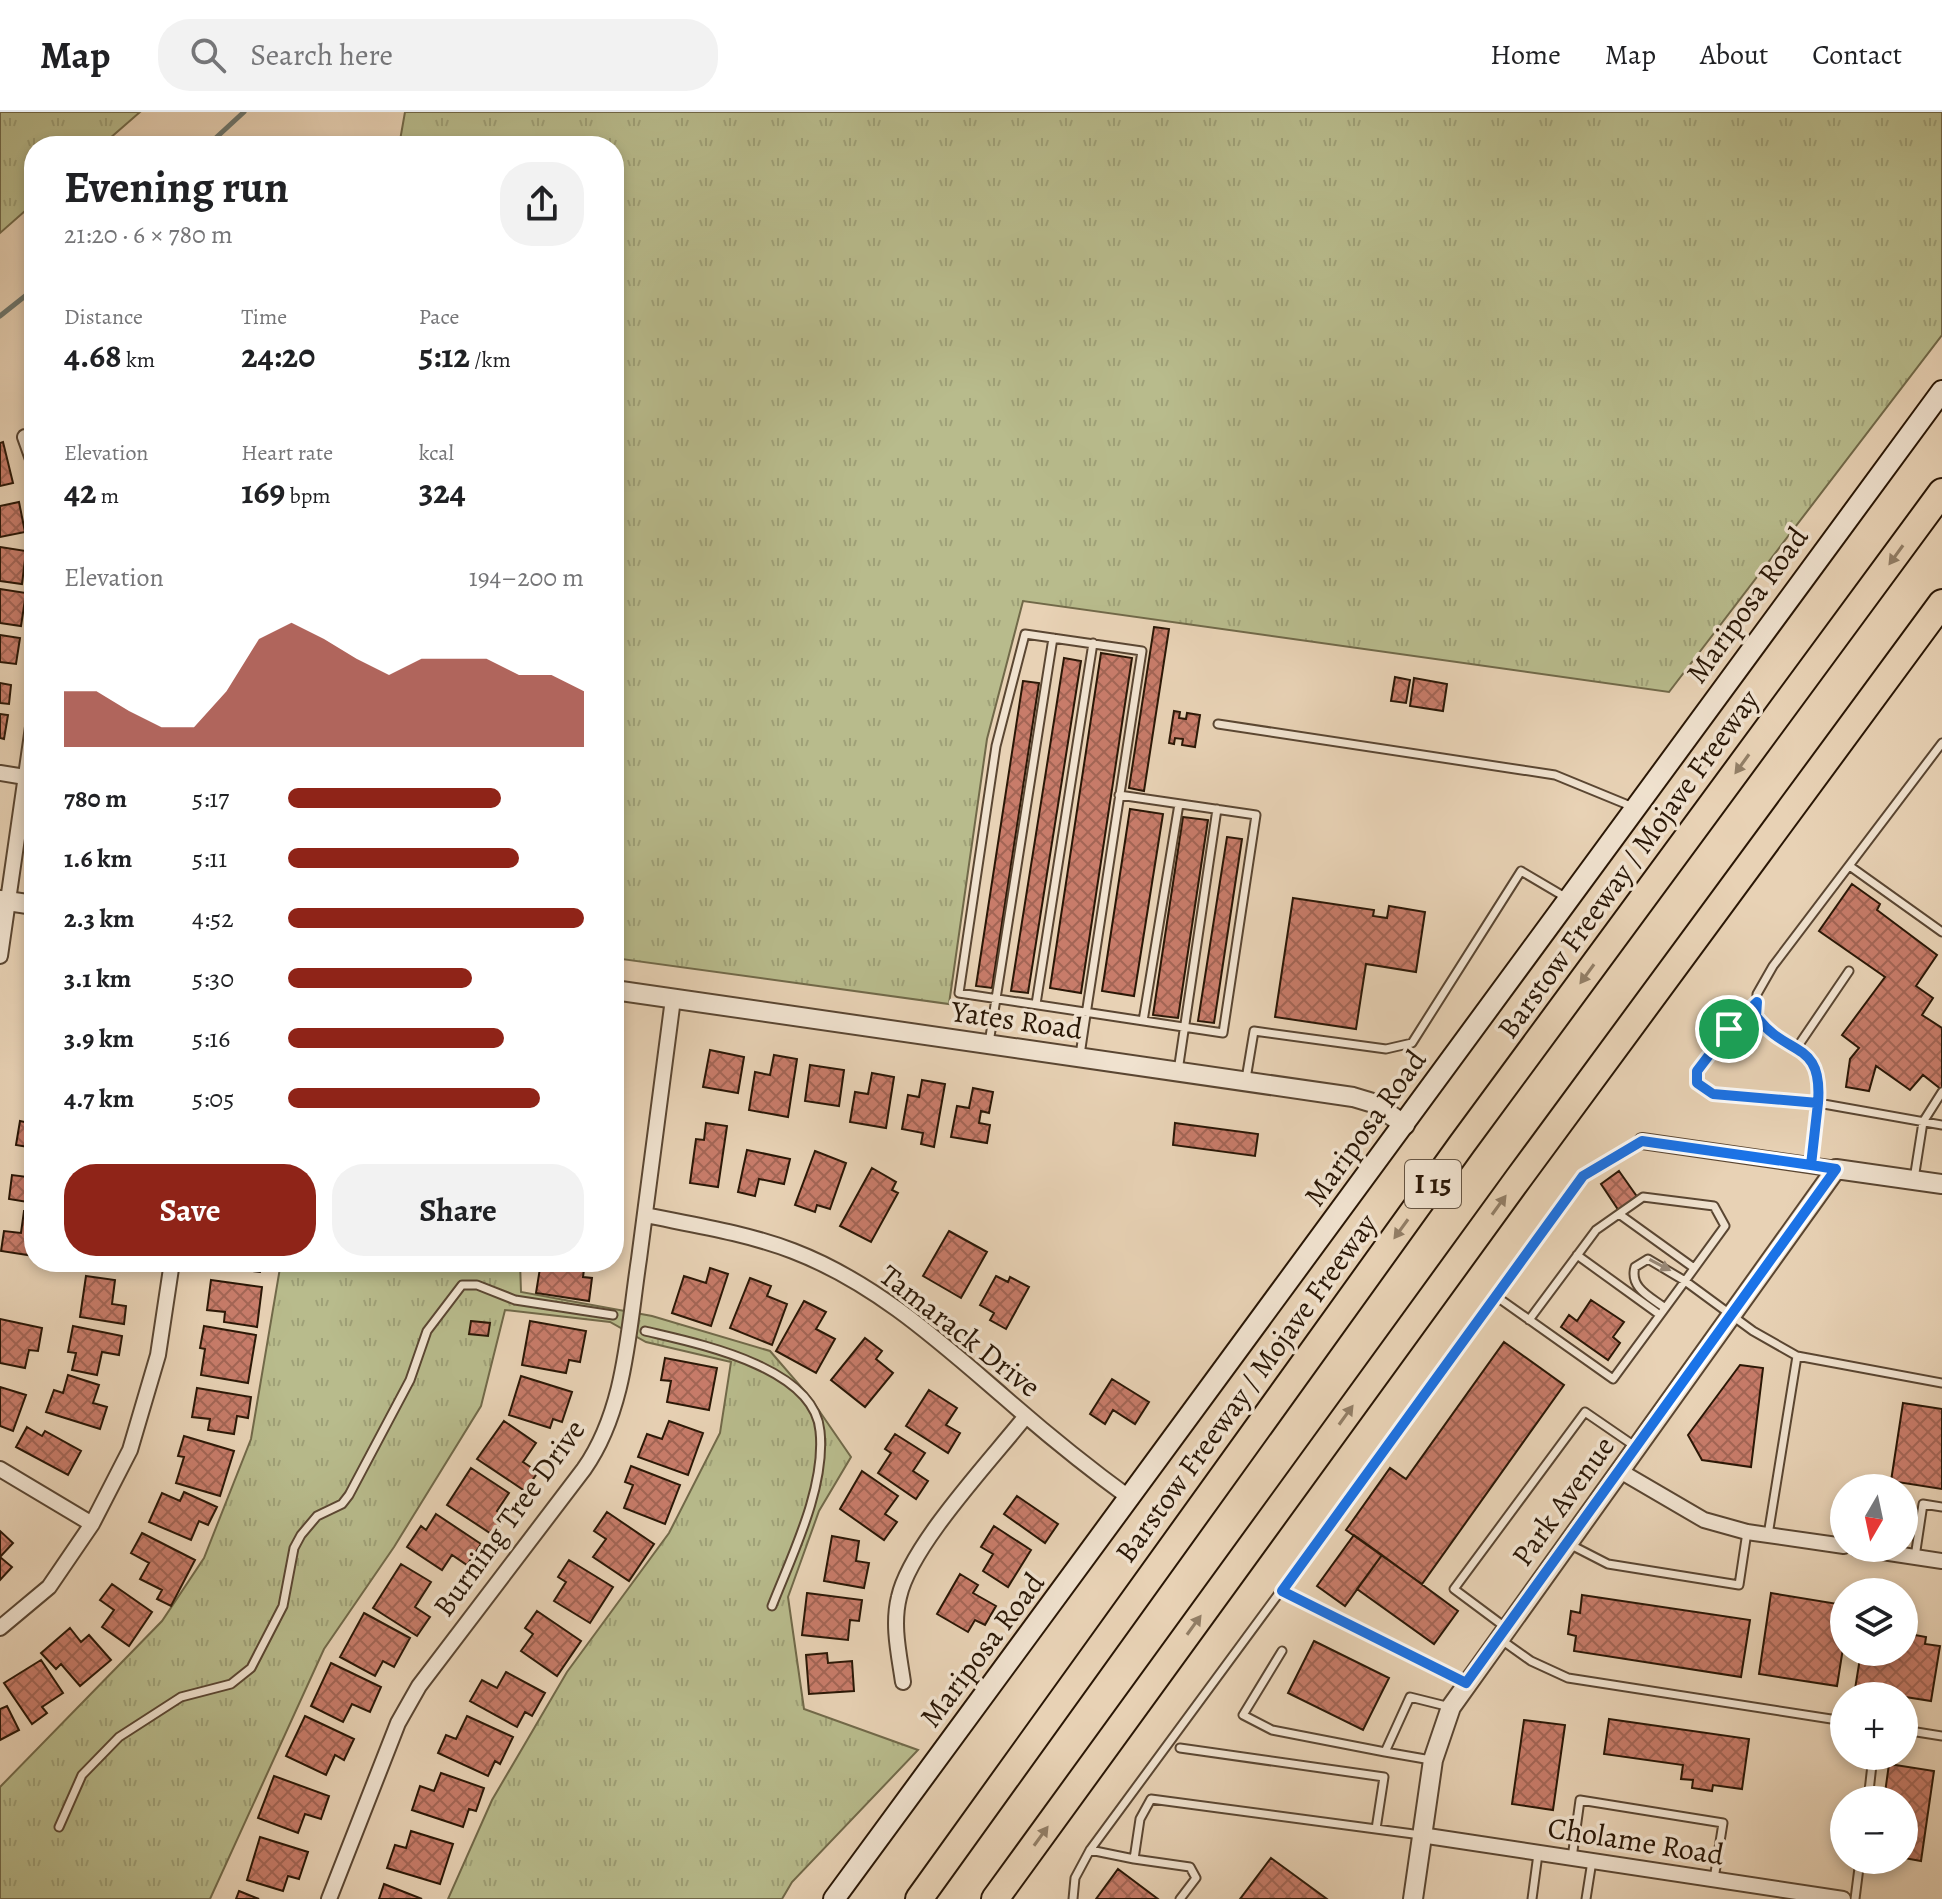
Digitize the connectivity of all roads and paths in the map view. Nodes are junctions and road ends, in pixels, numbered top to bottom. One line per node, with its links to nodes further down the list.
1 (1942, 391): 13 (main road, Mariposa Road)
2 (1942, 492): 98 (highway, Barstow Freeway / Mojave Freeway / I 15, one-way to 98)
3 (1942, 603): 101 (highway, I 15, one-way to 3)
4 (1053, 638): 5 (lane); 23 (lane); 23 (lane)
5 (1093, 643): 10 (lane); 26 (lane)
6 (1218, 724): 13 (lane)
7 (1942, 743): 15 (lane)
8 (0, 773): 9 (street)
9 (24, 777)
10 (1119, 795): 11 (lane); 27 (lane)
11 (1179, 804): 14 (lane); 28 (lane)
12 (24, 806): 17 (street)
13 (1635, 807): 16 (main road, Mariposa Road)
14 (1217, 809): 29 (lane); 29 (lane)
15 (1851, 867): 19 (lane); 25 (lane)
16 (1568, 899): 34 (lane); 38 (main road, Mariposa Road)
17 (4, 901): 18 (street); 20 (street)
18 (24, 904)
19 (1942, 932)
20 (0, 956)
21 (1849, 971): 31 (lane)
22 (624, 992): 24 (street, Yates Road)
23 (996, 998): 26 (lane); 30 (lane)
24 (673, 999): 30 (street, Yates Road); 46 (street, Burning Tree Drive)
25 (1757, 1002): 31 (lane); 36 (lane)
26 (1036, 1004): 27 (lane)
27 (1087, 1012): 28 (lane); 32 (lane)
28 (1143, 1021): 29 (lane)
29 (1184, 1027): 33 (lane)
30 (989, 1045): 32 (street, Yates Road)
31 (1796, 1049): 36 (lane)
32 (1080, 1058): 33 (street, Yates Road)
33 (1178, 1071): 34 (street, Yates Road)
34 (1246, 1081): 38 (street, Yates Road)
35 (1942, 1092): 37 (lane)
36 (1818, 1103): 37 (lane); 41 (lane)
37 (1923, 1122): 39 (lane); 43 (lane)
38 (1405, 1125): 63 (main road, Mariposa Road)
39 (1942, 1125)
40 (1642, 1141): 41 (street); 51 (lane)
41 (1811, 1165): 42 (street)
42 (1836, 1169): 43 (street); 54 (street, Park Avenue)
43 (1914, 1180): 44 (street)
44 (1942, 1184)
45 (1619, 1214): 47 (lane); 48 (lane); 48 (lane)
46 (645, 1215): 59 (street, Tamarack Drive); 99 (street, Burning Tree Drive)
47 (1577, 1255): 52 (lane); 55 (lane)
48 (1694, 1268): 50 (lane)
49 (170, 1272): 65 (street)
50 (1685, 1281): 52 (lane); 52 (lane, one-way to 50); 54 (lane)
51 (1497, 1297): 55 (lane); 73 (lane)
52 (1663, 1311): 55 (lane)
53 (613, 1315): 87 (lane)
54 (1731, 1315): 57 (lane); 60 (street, Park Avenue)
55 (1529, 1320)
56 (645, 1331): 74 (lane)
57 (1797, 1356): 58 (lane); 67 (lane)
58 (1942, 1383)
59 (1026, 1416): 63 (street, Tamarack Drive); 78 (street)
60 (1636, 1448): 62 (street, Park Avenue); 76 (lane)
61 (0, 1469): 65 (street)
62 (1620, 1471): 66 (street); 69 (street, Park Avenue)
63 (1131, 1499): 100 (main road, Mariposa Road)
64 (1942, 1507): 68 (lane)
65 (92, 1524): 75 (street)
66 (1747, 1532): 67 (street); 69 (lane)
67 (1768, 1535): 70 (street)
68 (1918, 1537)
69 (1567, 1542): 76 (street, Park Avenue)
70 (1830, 1544)
71 (1918, 1557): 72 (street)
72 (1942, 1561)
73 (1282, 1591): 79 (lane); 90 (lane)
74 (772, 1606)
75 (0, 1628)
76 (1502, 1632): 79 (street, Park Avenue); 81 (lane)
77 (1282, 1651): 85 (lane)
78 (903, 1682)
79 (1466, 1683): 80 (street, Park Avenue)
80 (1451, 1707): 85 (lane); 86 (street, Park Avenue)
81 (1830, 1719)
82 (1918, 1732): 83 (lane)
83 (1942, 1736)
84 (1180, 1748): 88 (lane)
85 (1385, 1752): 86 (lane)
86 (1433, 1760): 89 (street, Park Avenue)
87 (59, 1827)
88 (1376, 1829): 89 (lane); 93 (lane)
89 (1421, 1835): 91 (street, Cholame Road); 104 (street, Park Avenue)
90 (1090, 1850): 93 (lane); 102 (lane)
91 (1538, 1853): 92 (street, Cholame Road); 105 (lane)
92 (1572, 1858): 94 (street, Cholame Road); 96 (lane)
93 (1134, 1859): 103 (lane)
94 (1592, 1861): 96 (street, Cholame Road); 106 (lane)
95 (1858, 1874): 108 (lane)
96 (1714, 1879): 97 (street, Cholame Road)
97 (1745, 1892): 107 (street, Cholame Road)
98 (922, 1893)
99 (329, 1899)
100 (834, 1899)
101 (995, 1899)
102 (1073, 1899)
103 (1180, 1899)
104 (1413, 1899)
105 (1532, 1899)
106 (1586, 1899)
107 (1843, 1899)
108 (1855, 1899)

